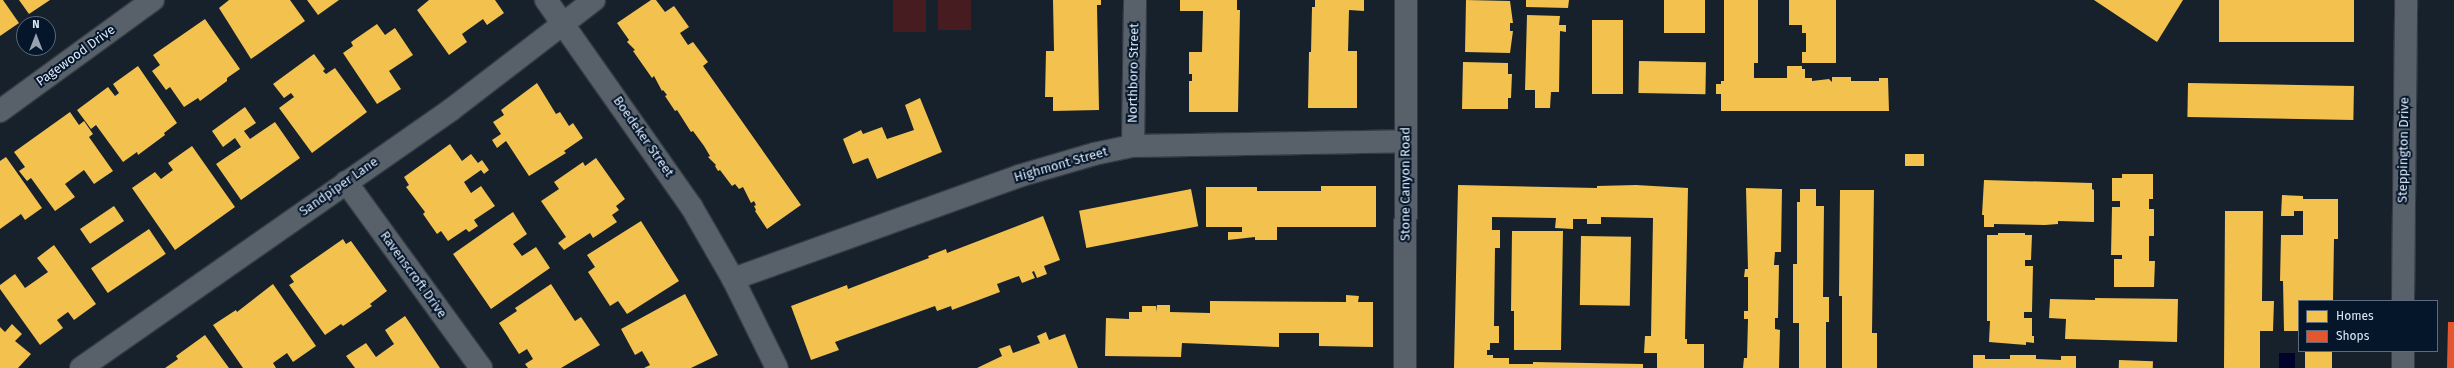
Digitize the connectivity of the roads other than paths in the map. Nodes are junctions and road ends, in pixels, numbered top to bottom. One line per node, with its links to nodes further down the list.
1 (153, 0): 8 (street, Pagewood Drive)
2 (546, 0): 7 (street, Boedeker Street)
3 (594, 0): 7 (street, Sandpiper Lane)
4 (1135, 0): 10 (street, Northboro Street)
5 (1406, 0): 9 (street, Stone Canyon Road)
6 (2406, 0): 13 (street, Steppington Drive)
7 (563, 24): 11 (street, Sandpiper Lane); 12 (street, Boedeker Street)
8 (0, 111)
9 (1406, 142): 10 (street, Highmont Street); 18 (street, Stone Canyon Road)
10 (1133, 146): 12 (street, Highmont Street)
11 (346, 182): 15 (street, Sandpiper Lane); 16 (street, Ravenscroft Drive)
12 (733, 279): 17 (street, Boedeker Street)
13 (2403, 300)
14 (2403, 352): 19 (street)
15 (81, 368)
16 (481, 368)
17 (777, 368)
18 (1405, 368)
19 (2403, 368)

